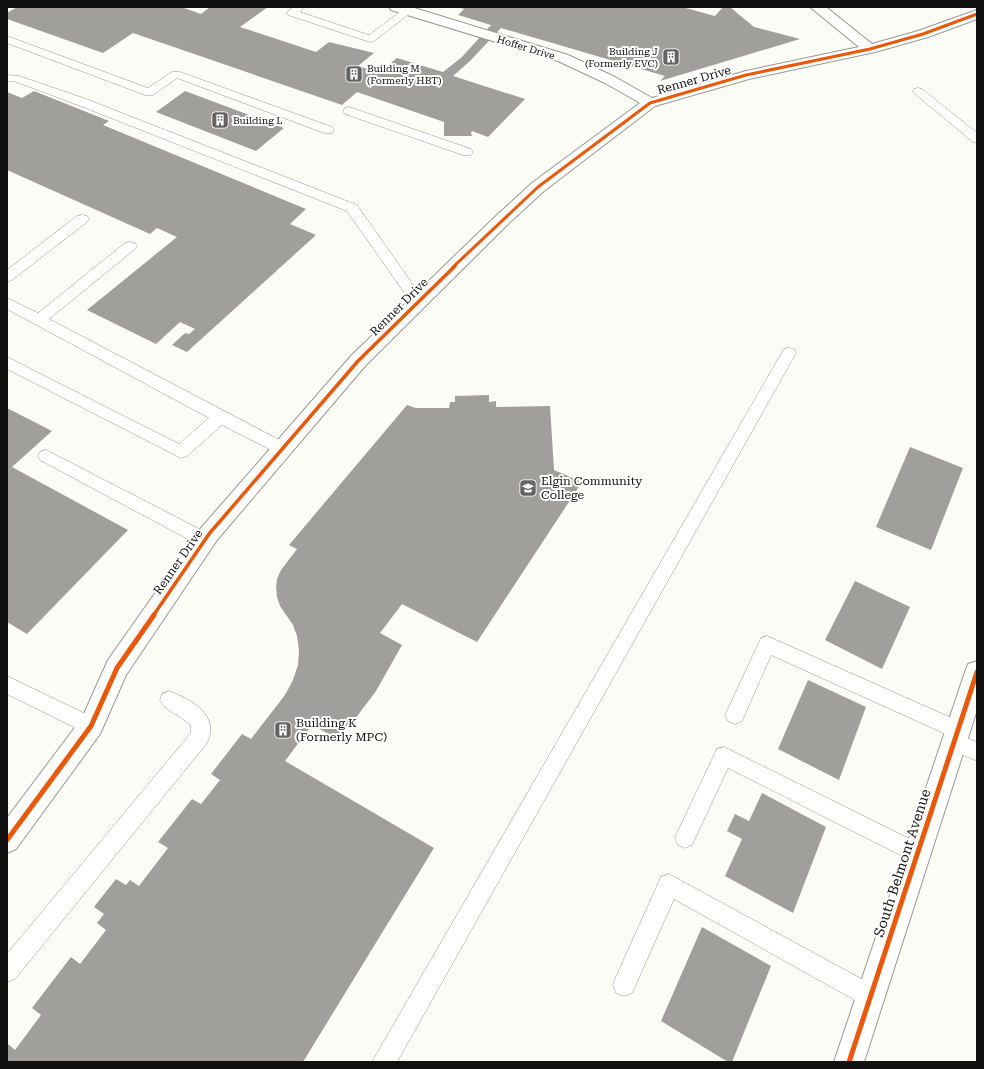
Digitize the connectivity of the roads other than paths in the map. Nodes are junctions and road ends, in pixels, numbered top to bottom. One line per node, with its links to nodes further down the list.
1 (299, 7): 3 (lane)
2 (818, 7): 6 (street)
3 (402, 9): 9 (street, Hoffer Drive)
4 (977, 14): 6 (street, Renner Drive)
5 (7, 39): 11 (lane)
6 (870, 49): 9 (street, Renner Drive)
7 (7, 78): 17 (lane)
8 (918, 90): 12 (lane)
9 (650, 103): 17 (street, Renner Drive)
10 (349, 111): 13 (lane)
11 (328, 130)
12 (977, 139)
13 (467, 152)
14 (82, 219): 16 (lane)
15 (130, 246): 19 (lane)
16 (7, 277)
17 (418, 302): 23 (street, Renner Drive)
18 (7, 303): 19 (lane)
19 (39, 320): 22 (lane)
20 (789, 353): 38 (lane)
21 (7, 362): 22 (lane)
22 (220, 417): 23 (lane)
23 (282, 449): 25 (street, Renner Drive)
24 (46, 456): 25 (lane)
25 (205, 540): 30 (street, Renner Drive)
26 (977, 672): 31 (street, South Belmont Avenue)
27 (7, 685): 30 (lane)
28 (169, 700): 35 (lane)
29 (735, 715): 31 (lane)
30 (91, 726): 33 (street, Renner Drive)
31 (963, 741): 34 (street, South Belmont Avenue)
32 (685, 838): 34 (lane)
33 (7, 840)
34 (916, 853): 37 (street, South Belmont Avenue)
35 (7, 971)
36 (624, 985): 37 (lane)
37 (870, 996): 39 (street, South Belmont Avenue)
38 (384, 1062)
39 (849, 1062)

